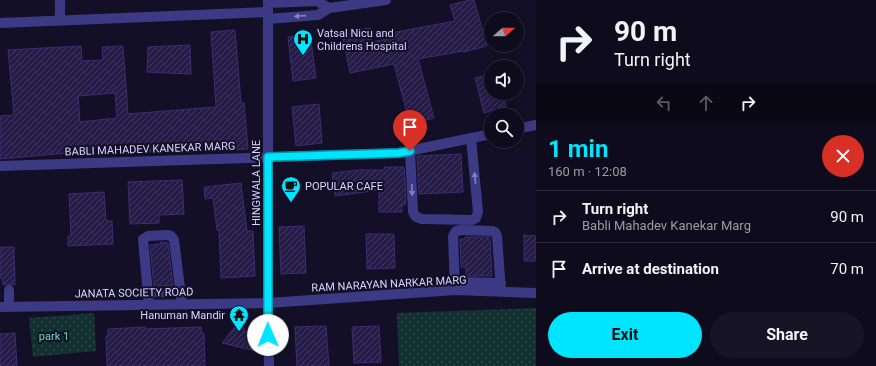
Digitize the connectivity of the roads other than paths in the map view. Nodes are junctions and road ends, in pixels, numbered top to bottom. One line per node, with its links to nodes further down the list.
1 (60, 0): 5 (street)
2 (386, 0): 4 (street)
3 (268, 8): 4 (street); 4 (street, one-way to 3); 5 (street); 12 (street, HINGWALA LANE)
4 (329, 8)
5 (60, 20): 6 (street)
6 (0, 23)
7 (536, 125): 8 (street)
8 (524, 128)
9 (484, 135): 10 (street, BABLI MAHADEV KANEKAR MARG)
10 (471, 138): 11 (street, BABLI MAHADEV KANEKAR MARG); 11 (street, one-way to 10)
11 (410, 151): 12 (street, BABLI MAHADEV KANEKAR MARG)
12 (268, 157): 13 (street, BABLI MAHADEV KANEKAR MARG); 20 (street, HINGWALA LANE)
13 (0, 166)
14 (455, 286): 15 (street, RAM NARAYAN NARKAR MARG); 15 (street); 20 (street, RAM NARAYAN NARKAR MARG)
15 (501, 287): 19 (street, RAM NARAYAN NARKAR MARG)
16 (9, 290): 23 (street)
17 (181, 291): 18 (street); 18 (street); 21 (street)
18 (148, 293): 22 (street)
19 (536, 294)
20 (268, 303): 21 (street, JANATA SOCIETY ROAD); 24 (street, HINGWALA LANE)
21 (182, 304): 22 (street, JANATA SOCIETY ROAD)
22 (149, 305): 23 (street, JANATA SOCIETY ROAD)
23 (4, 307)
24 (269, 366)

